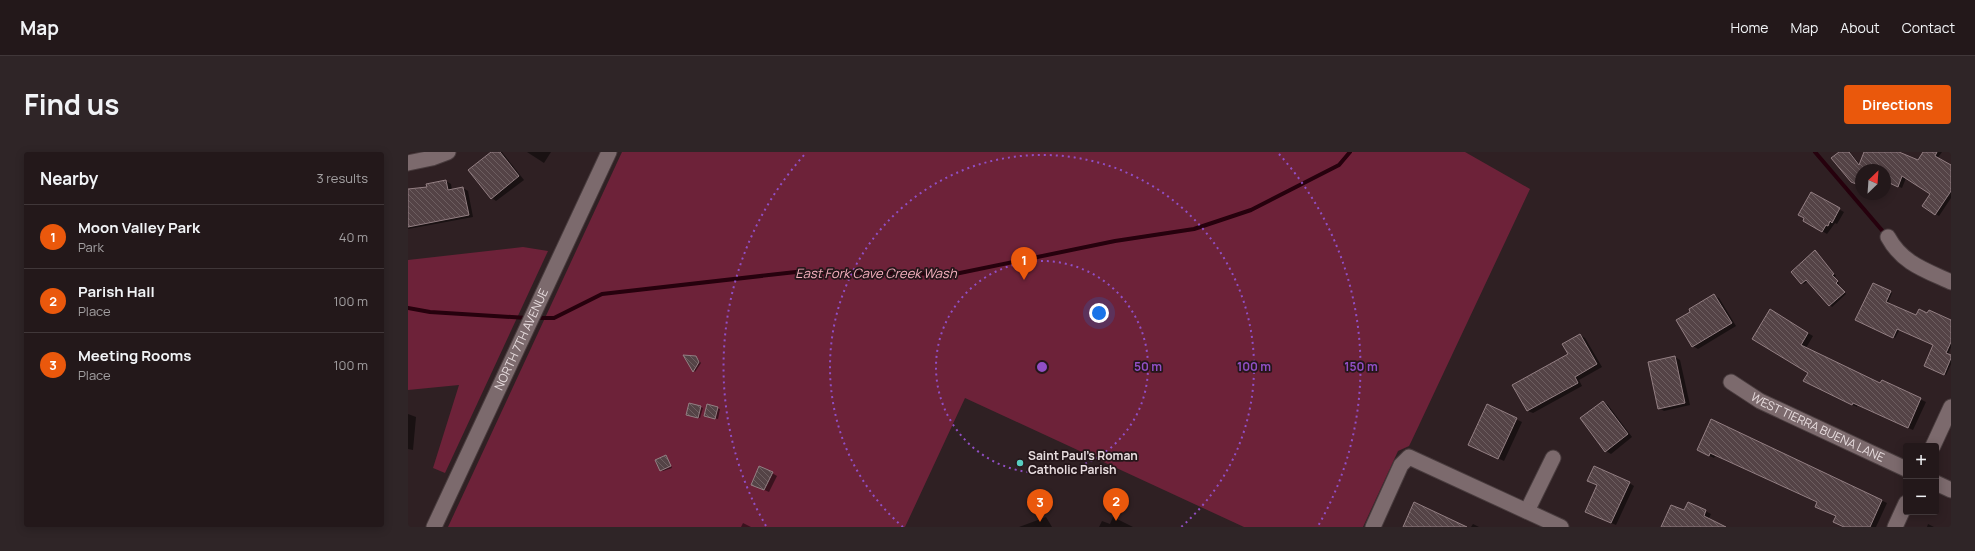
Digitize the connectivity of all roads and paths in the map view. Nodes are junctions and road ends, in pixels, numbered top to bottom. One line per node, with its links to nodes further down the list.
1 (448, 152): 3 (street)
2 (608, 152): 15 (street, NORTH 7TH AVENUE)
3 (408, 162)
4 (1888, 237): 5 (street)
5 (1951, 282)
6 (1731, 382): 10 (street, WEST TIERRA BUENA LANE)
7 (1951, 407): 8 (street)
8 (1934, 443)
9 (1553, 458): 14 (street)
10 (1903, 468)
11 (1939, 484): 12 (street)
12 (1951, 490)
13 (1903, 510): 18 (street)
14 (1527, 511): 16 (street); 17 (street)
15 (434, 527)
16 (1373, 527)
17 (1561, 527)
18 (1895, 527)

